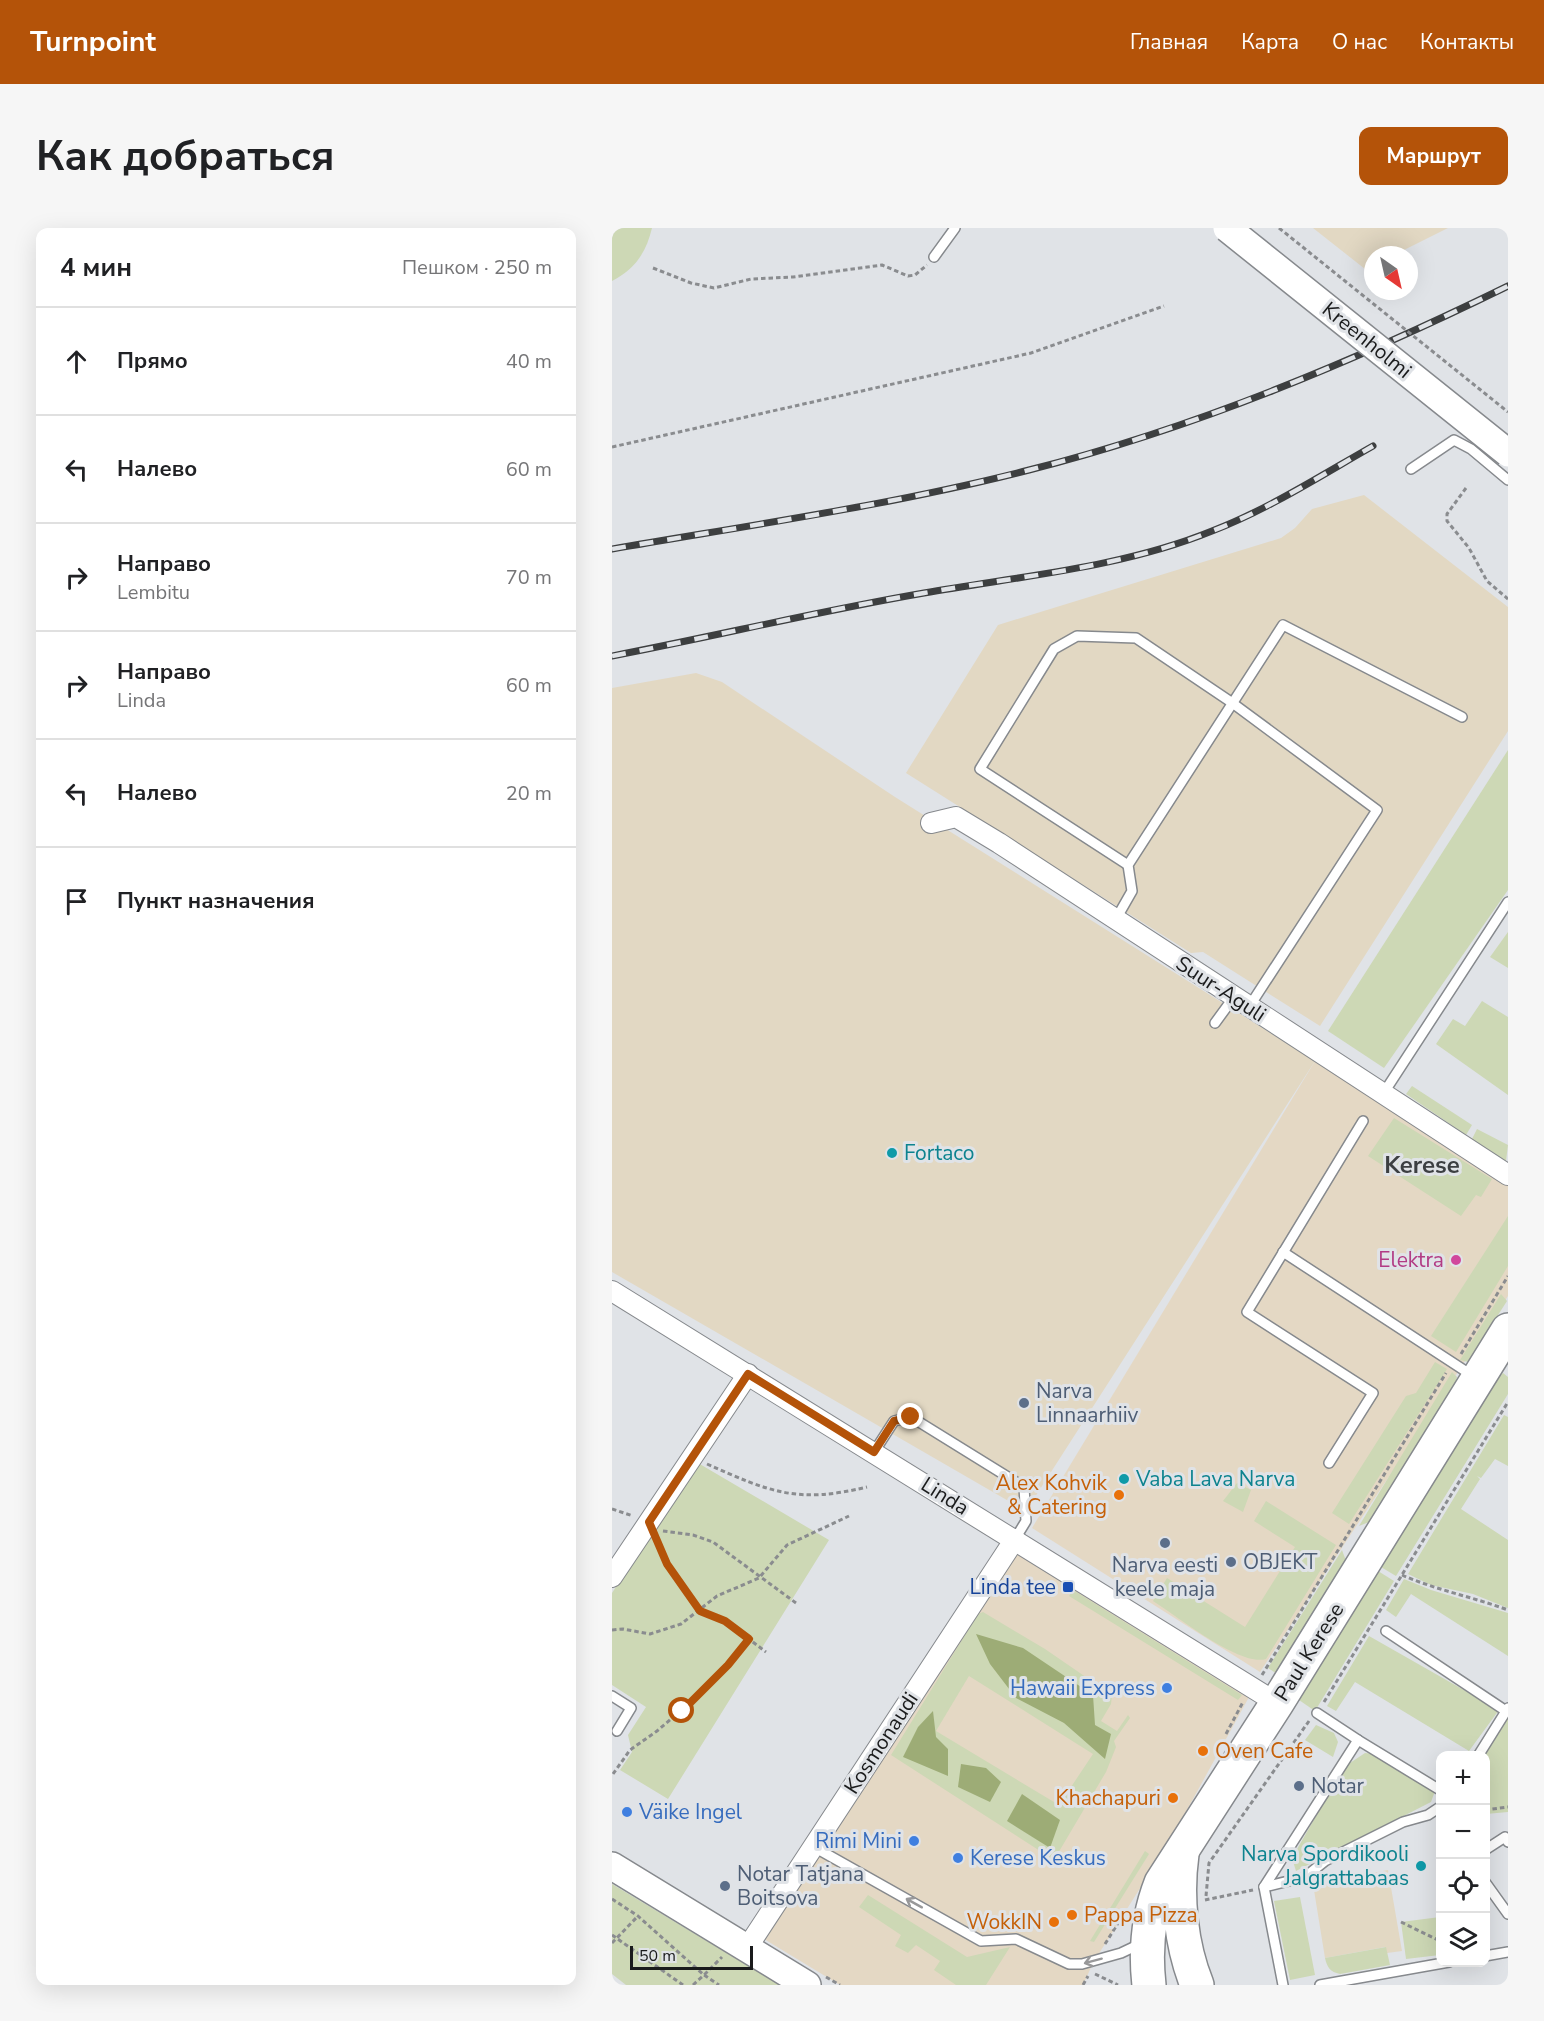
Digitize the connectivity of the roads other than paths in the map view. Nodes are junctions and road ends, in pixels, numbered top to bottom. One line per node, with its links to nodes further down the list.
1 (955, 228): 4 (lane)
2 (1227, 228): 6 (main road, Kreenholmi, bridge)
3 (1254, 228): 5 (main road, Kreenholmi)
4 (934, 257)
5 (1508, 432)
6 (1508, 453)
7 (1411, 469): 8 (lane)
8 (1508, 480)
9 (1231, 702): 10 (lane); 12 (lane); 12 (lane); 15 (lane)
10 (1462, 717)
11 (931, 823): 14 (street, Suur-Aguli)
12 (1128, 864): 14 (lane)
13 (1508, 902): 17 (lane)
14 (1115, 920): 15 (street, Suur-Aguli)
15 (1241, 1002): 16 (lane); 17 (street, Suur-Aguli)
16 (1215, 1023)
17 (1383, 1094): 19 (street, Suur-Aguli)
18 (1363, 1121): 20 (lane)
19 (1508, 1175)
20 (1283, 1252): 24 (lane); 26 (lane)
21 (612, 1291): 23 (street, Linda)
22 (1505, 1342): 24 (highway, Paul Kerese)
23 (748, 1374): 25 (street, Linda); 28 (street)
24 (1478, 1379): 31 (highway, Paul Kerese)
25 (874, 1452): 27 (street, Linda); 27 (lane)
26 (1329, 1463)
27 (1015, 1539): 31 (street, Linda); 40 (street, Kosmonaudi)
28 (612, 1577)
29 (1386, 1631): 32 (lane)
30 (612, 1696): 34 (lane)
31 (1277, 1703): 42 (highway, Paul Kerese)
32 (1507, 1709): 36 (lane)
33 (1317, 1713): 35 (lane)
34 (617, 1731)
35 (1358, 1740): 37 (lane); 44 (lane)
36 (1481, 1751)
37 (1436, 1788)
38 (1436, 1810): 44 (lane)
39 (1508, 1842): 41 (lane)
40 (814, 1847): 47 (lane, one-way to 40); 48 (street, Kosmonaudi)
41 (1490, 1847)
42 (1182, 1852): 47 (highway, Paul Kerese); 55 (highway)
43 (612, 1866): 48 (main road)
44 (1264, 1887): 56 (lane)
45 (1490, 1889): 46 (lane)
46 (1508, 1914)
47 (1147, 1940): 53 (highway); 54 (highway, Paul Kerese)
48 (740, 1944): 52 (main road)
49 (1508, 1952): 50 (lane)
50 (1490, 1955)
51 (1436, 1964): 57 (lane)
52 (807, 1985)
53 (1127, 1985)
54 (1149, 1985)
55 (1197, 1985)
56 (1283, 1985)
57 (1320, 1985)

